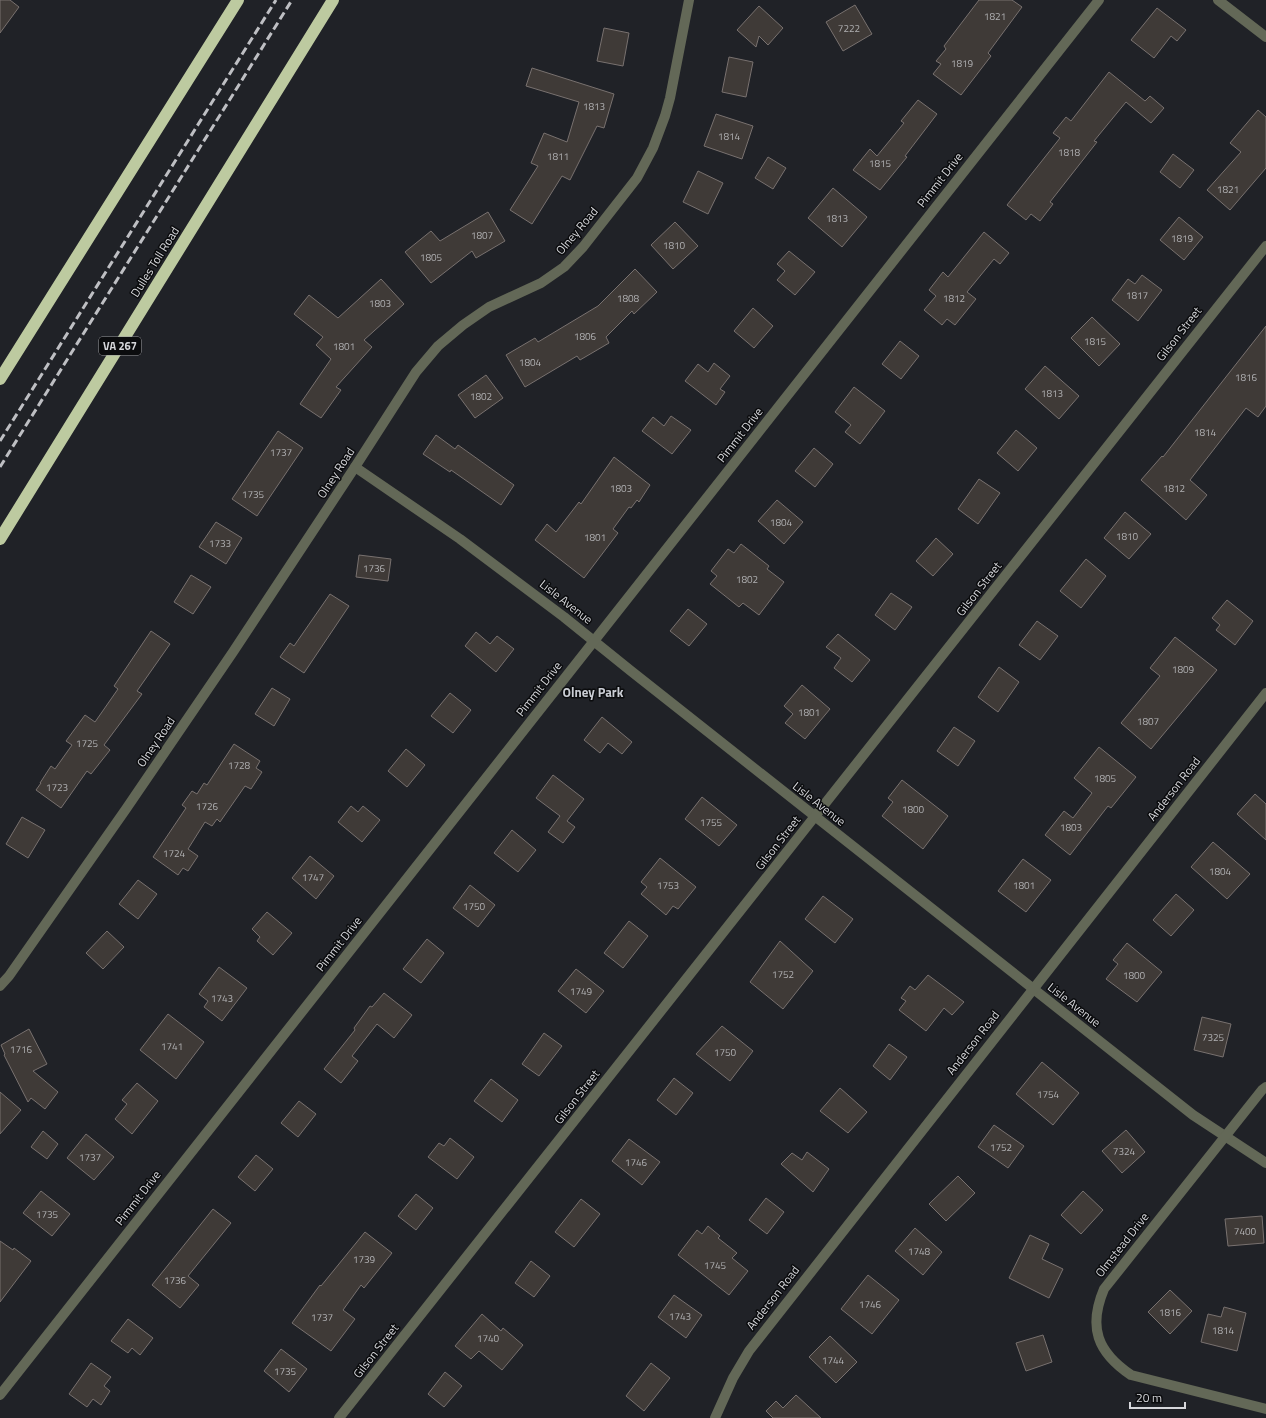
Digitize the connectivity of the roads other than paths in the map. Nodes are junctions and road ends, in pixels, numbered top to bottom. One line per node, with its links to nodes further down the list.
1 (238, 0): 8 (highway)
2 (334, 0): 10 (highway, Dulles Toll Road / VA 267)
3 (689, 0): 9 (street, Olney Road)
4 (1099, 0): 11 (street, Pimmit Drive)
5 (1218, 0): 6 (street)
6 (1266, 37)
7 (1266, 246): 13 (street, Gilson Street)
8 (0, 379)
9 (355, 467): 11 (street, Lisle Avenue); 14 (street, Olney Road)
10 (0, 539)
11 (594, 641): 13 (street, Lisle Avenue); 19 (street, Pimmit Drive)
12 (1266, 693): 15 (street, Anderson Road)
13 (815, 817): 15 (street, Lisle Avenue); 21 (street, Gilson Street)
14 (0, 986)
15 (1032, 989): 17 (street, Lisle Avenue); 22 (street, Anderson Road)
16 (1266, 1087): 17 (street, Olmstead Drive)
17 (1224, 1136): 18 (street, Lisle Avenue); 20 (street, Olmstead Drive)
18 (1266, 1163)
19 (0, 1395)
20 (1266, 1409)
21 (339, 1418)
22 (715, 1418)

